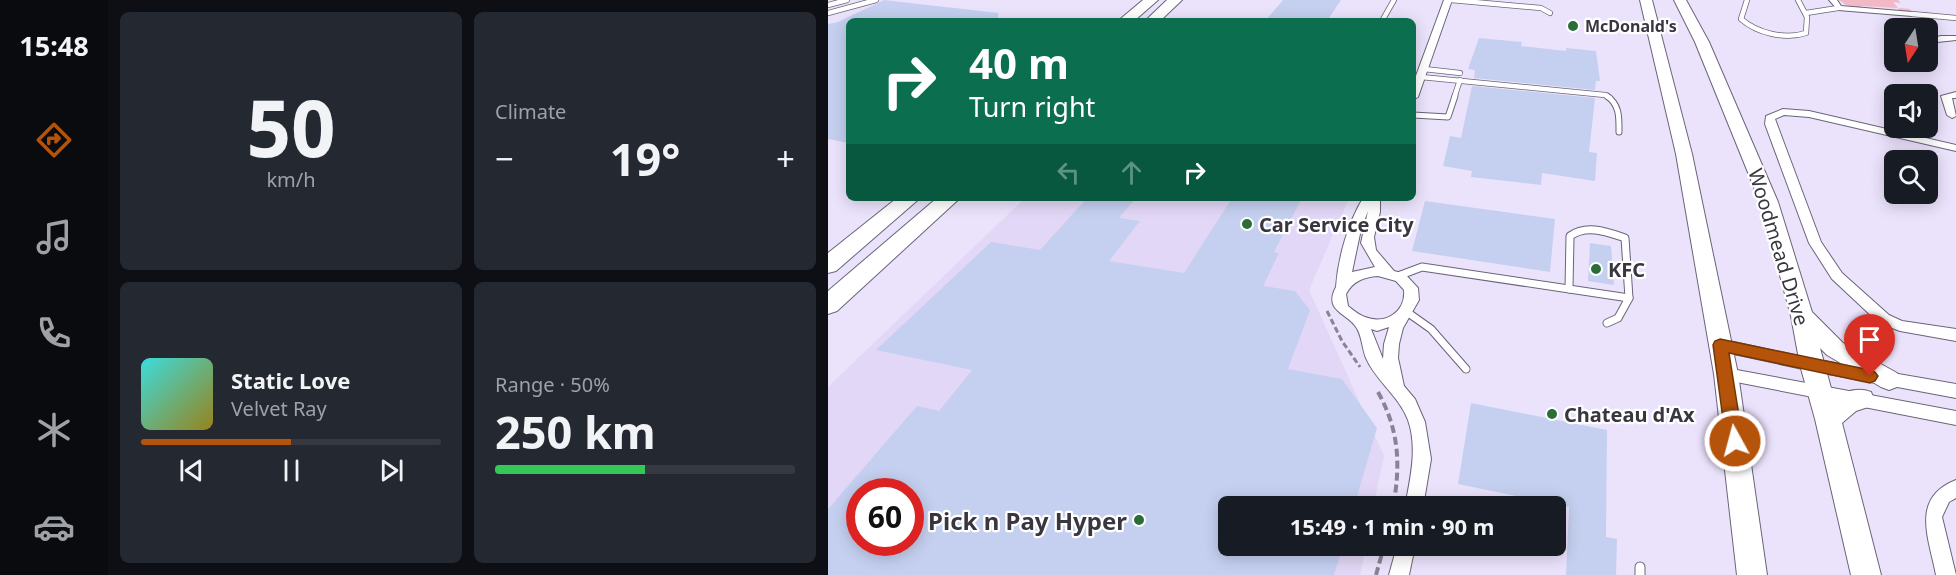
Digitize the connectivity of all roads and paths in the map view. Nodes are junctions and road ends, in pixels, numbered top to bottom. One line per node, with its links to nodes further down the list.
1 (847, 0): 13 (lane)
2 (876, 0): 15 (lane)
3 (1151, 0): 19 (highway)
4 (1176, 0): 20 (highway)
5 (1394, 0): 21 (lane)
6 (1449, 0): 14 (lane); 25 (street)
7 (1540, 0): 14 (lane)
8 (1646, 0): 49 (main road)
9 (1747, 0): 17 (lane)
10 (1798, 0): 17 (lane)
11 (1684, 3): 45 (main road, Woodmead Drive)
12 (1835, 4): 17 (lane); 18 (street)
13 (828, 5)
14 (1540, 8): 16 (lane)
15 (828, 13)
16 (1550, 13)
17 (1806, 13)
18 (1912, 14): 22 (lane)
19 (1129, 18)
20 (1155, 18)
21 (1384, 18)
22 (1956, 18)
23 (1956, 38): 24 (street)
24 (1938, 39)
25 (1423, 73): 26 (lane); 27 (lane); 28 (street)
26 (1460, 73)
27 (1460, 80): 30 (lane); 32 (lane)
28 (1416, 90)
29 (1956, 95): 31 (street)
30 (1416, 115)
31 (1952, 115)
32 (1619, 132)
33 (1956, 148): 48 (street)
34 (906, 201): 38 (highway)
35 (947, 201): 43 (highway)
36 (1367, 201): 40 (street)
37 (1374, 201): 39 (street)
38 (828, 266)
39 (1393, 274): 40 (street); 41 (lane); 44 (street)
40 (1342, 286): 47 (street)
41 (1569, 289): 42 (lane); 42 (lane)
42 (1629, 298): 46 (lane)
43 (828, 307)
44 (1403, 315): 47 (street); 50 (lane); 54 (street)
45 (1802, 316): 52 (main road, Woodmead Drive); 53 (main road)
46 (1606, 322)
47 (1362, 323): 54 (street)
48 (1956, 334)
49 (1720, 345): 51 (main road); 52 (street)
50 (1466, 369)
51 (1726, 374): 52 (street); 65 (main road)
52 (1816, 378): 53 (street); 56 (street); 58 (main road, Woodmead Drive)
53 (1889, 380): 55 (street)
54 (1399, 389): 60 (street)
55 (1956, 391)
56 (1862, 399): 57 (street); 58 (main road)
57 (1956, 418)
58 (1828, 419): 66 (main road, Woodmead Drive)
59 (1956, 488): 67 (street)
60 (1416, 496)
61 (1381, 556): 63 (path)
62 (1404, 556): 64 (street)
63 (1376, 575)
64 (1399, 575)
65 (1752, 575)
66 (1866, 575)
67 (1946, 575)

